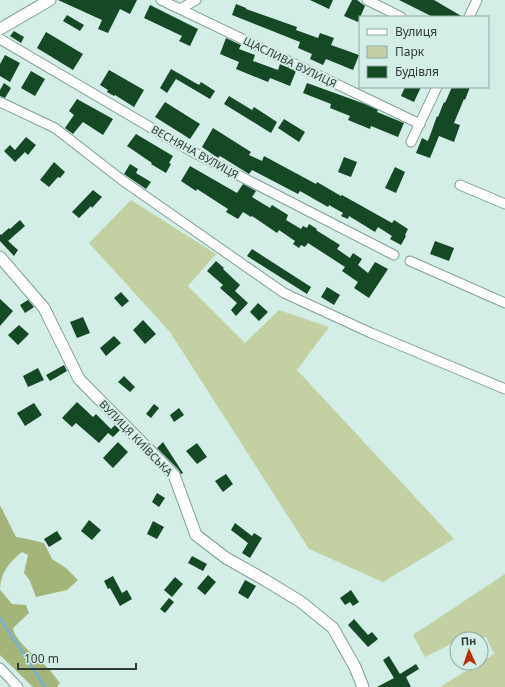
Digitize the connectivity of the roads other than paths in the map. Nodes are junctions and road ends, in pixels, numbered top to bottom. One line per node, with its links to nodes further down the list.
1 (50, 0): 9 (street)
2 (161, 0): 6 (street, ЩАСЛИВА ВУЛИЦЯ)
3 (196, 0): 6 (street)
4 (367, 0): 7 (street)
5 (477, 0): 8 (street)
6 (180, 9): 13 (street, ЩАСЛИВА ВУЛИЦЯ)
7 (400, 16)
8 (469, 16)
9 (0, 29)
10 (0, 40): 17 (street, ВЕСНЯНА ВУЛИЦЯ)
11 (437, 88): 13 (street)
12 (0, 102): 21 (street)
13 (420, 124): 14 (street)
14 (411, 142)
15 (460, 185): 16 (street)
16 (505, 204)
17 (394, 255)
18 (0, 257): 24 (street, ВУЛИЦЯ КИЇВСЬКА)
19 (410, 261): 20 (street)
20 (505, 303)
21 (505, 389)
22 (0, 668): 23 (street)
23 (18, 687)
24 (363, 687)

